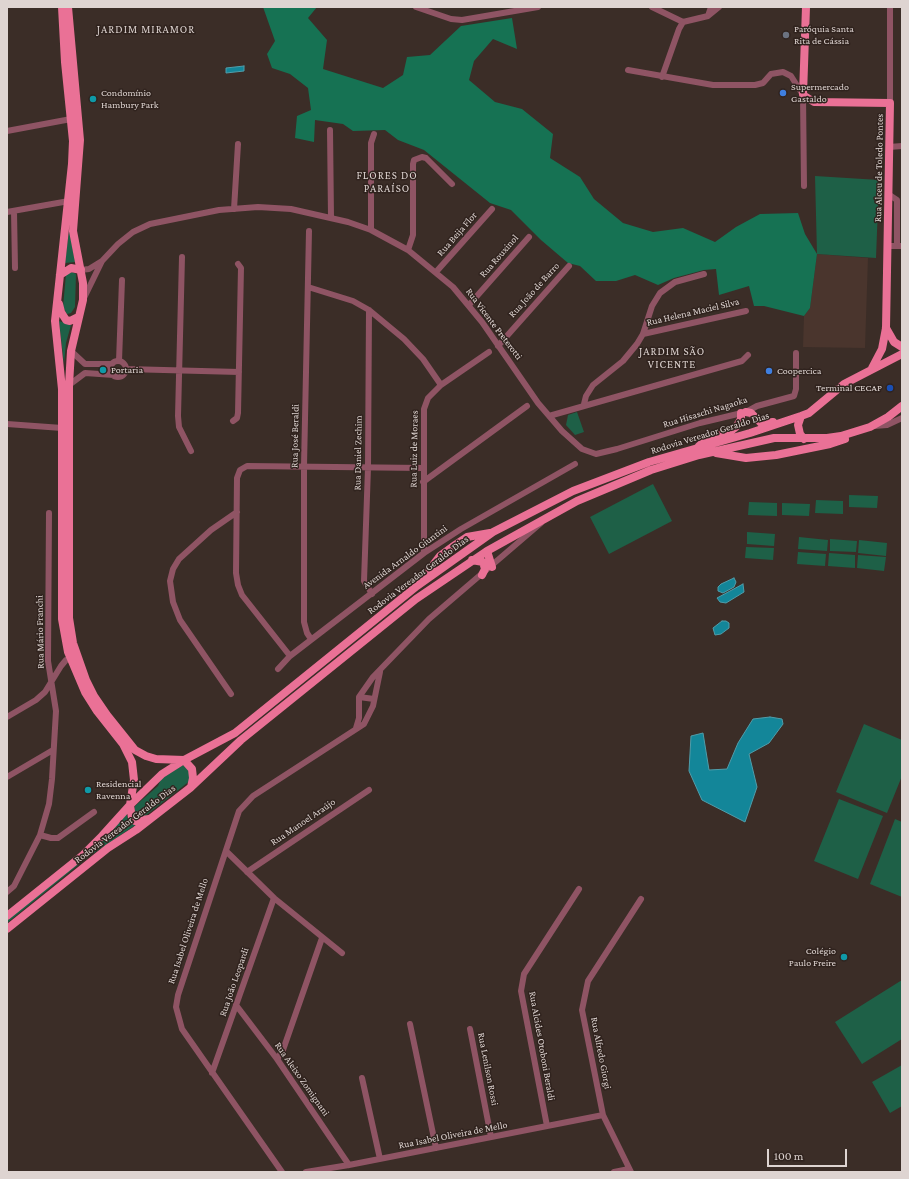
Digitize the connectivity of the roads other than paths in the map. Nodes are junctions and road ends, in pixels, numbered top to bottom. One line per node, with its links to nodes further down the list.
1 (62, 7): 16 (main road)
2 (68, 7): 42 (main road)
3 (416, 7): 4 (street)
4 (538, 7)
5 (652, 7): 11 (street)
6 (711, 7): 10 (street)
7 (719, 7): 10 (street)
8 (806, 7): 14 (main road)
9 (890, 7): 15 (street, Rua Alceu de Toledo Pontes)
10 (708, 16): 11 (street)
11 (683, 22): 13 (street)
12 (628, 70): 13 (street)
13 (662, 77): 14 (street)
14 (803, 94): 15 (main road); 24 (street)
15 (890, 103): 22 (main road, Rua Alceu de Toledo Pontes)
16 (71, 119): 18 (street); 26 (main road)
17 (330, 130): 30 (street)
18 (7, 131)
19 (374, 134): 31 (street)
20 (238, 144): 27 (street)
21 (902, 146): 22 (street)
22 (889, 147): 25 (main road, Rua Alceu de Toledo Pontes)
23 (452, 184): 36 (street)
24 (804, 186)
25 (888, 194): 34 (main road, Rua Alceu de Toledo Pontes); 35 (street)
26 (69, 201): 29 (street); 44 (main road)
27 (234, 209): 30 (street, Rua Vicente Preterotti); 38 (street, Rua Vicente Preterotti)
28 (492, 209): 43 (street, Rua Beija Flor)
29 (10, 211): 41 (street)
30 (331, 217): 31 (street, Rua Vicente Preterotti)
31 (371, 230): 36 (street, Rua Vicente Preterotti)
32 (308, 231): 47 (street, Rua José Beraldi)
33 (529, 237): 50 (street, Rua Rouxinol)
34 (888, 246): 35 (street); 54 (main road, Rua Alceu de Toledo Pontes)
35 (899, 246)
36 (408, 250): 43 (street, Rua Vicente Preterotti)
37 (182, 256): 68 (street)
38 (102, 261): 42 (street, Rua Vicente Preterotti); 48 (street, Rua Vicente Preterotti)
39 (238, 264): 69 (street)
40 (569, 266): 56 (street, Rua João de Barro)
41 (15, 268)
42 (81, 270): 44 (main road); 48 (main road)
43 (436, 272): 50 (street, Rua Vicente Preterotti)
44 (60, 274): 49 (main road)
45 (704, 274): 55 (street)
46 (122, 280): 63 (street)
47 (308, 287): 51 (street); 93 (street, Rua José Beraldi)
48 (82, 300): 53 (main road)
49 (58, 301): 53 (main road); 85 (main road)
50 (469, 305): 56 (street, Rua Vicente Preterotti)
51 (369, 310): 73 (street); 94 (street, Rua Daniel Zechim)
52 (746, 311): 55 (street, Rua Helena Maciel Silva)
53 (78, 317): 58 (main road)
54 (886, 328): 57 (main road); 67 (main road, Rua Alceu de Toledo Pontes)
55 (643, 334): 74 (street)
56 (498, 346): 78 (street, Rua Vicente Preterotti)
57 (902, 347)
58 (71, 351): 64 (street); 72 (main road)
59 (489, 352): 73 (street, Rua Luiz de Moraes)
60 (796, 353): 77 (street, Rua Hisaschi Nagaoka)
61 (902, 354): 67 (main road, Rodovia Vereador Geraldo Dias)
62 (748, 355): 74 (street)
63 (119, 361): 65 (street); 66 (street)
64 (85, 364): 65 (street); 70 (street)
65 (112, 364): 71 (street)
66 (126, 369): 68 (street); 71 (street)
67 (872, 369): 79 (main road, Rodovia Vereador Geraldo Dias)
68 (180, 371): 69 (street); 90 (street)
69 (238, 372): 81 (street)
70 (85, 373): 71 (street); 72 (street)
71 (114, 376)
72 (69, 385): 116 (main road)
73 (441, 385): 95 (street, Rua Luiz de Moraes)
74 (584, 404): 78 (street)
75 (527, 406): 96 (street)
76 (902, 406): 84 (main road, Rodovia Vereador Geraldo Dias)
77 (744, 413): 82 (main road); 88 (main road); 89 (street, Rua Hisaschi Nagaoka)
78 (549, 416): 89 (street, Rua Vicente Preterotti)
79 (802, 416): 82 (main road, Rodovia Vereador Geraldo Dias); 87 (main road)
80 (901, 420): 84 (street)
81 (233, 421)
82 (784, 421): 88 (main road, Rodovia Vereador Geraldo Dias)
83 (7, 424): 85 (street)
84 (871, 426): 86 (main road, Rodovia Vereador Geraldo Dias)
85 (62, 428): 116 (main road)
86 (859, 430): 87 (main road, Rodovia Vereador Geraldo Dias); 91 (main road)
87 (804, 439): 91 (main road, Rodovia Vereador Geraldo Dias)
88 (697, 448): 99 (main road, Rodovia Vereador Geraldo Dias)
89 (582, 449)
90 (191, 451)
91 (711, 452): 100 (main road, Rodovia Vereador Geraldo Dias)
92 (575, 464): 101 (street, Avenida Arnaldo Giuntini)
93 (304, 466): 94 (street); 97 (street); 114 (street, Rua José Beraldi)
94 (368, 468): 95 (street); 113 (street, Rua Daniel Zechim)
95 (423, 468): 96 (street, Rua Luiz de Moraes)
96 (423, 482): 108 (street, Rua Luiz de Moraes)
97 (237, 512): 115 (street); 120 (street)
98 (49, 513): 119 (street, Rua Mário Franchi)
99 (529, 513): 102 (main road, Rodovia Vereador Geraldo Dias); 103 (main road)
100 (546, 518): 103 (main road, Rodovia Vereador Geraldo Dias); 110 (street)
101 (461, 528): 104 (street); 105 (street, Avenida Arnaldo Giuntini)
102 (496, 530): 104 (main road); 106 (main road); 112 (main road, Rodovia Vereador Geraldo Dias)
103 (523, 531): 106 (main road, Rodovia Vereador Geraldo Dias)
104 (467, 537): 105 (main road)
105 (452, 541): 108 (street, Avenida Arnaldo Giuntini); 112 (main road)
106 (502, 543): 107 (main road, Rodovia Vereador Geraldo Dias)
107 (487, 551): 109 (main road, Rodovia Vereador Geraldo Dias); 110 (main road)
108 (424, 553): 113 (street, Avenida Arnaldo Giuntini)
109 (472, 560): 111 (main road); 129 (main road, Rodovia Vereador Geraldo Dias)
110 (492, 567): 111 (street)
111 (482, 575): 118 (street)
112 (417, 586): 126 (main road, Rodovia Vereador Geraldo Dias)
113 (372, 594): 114 (street, Avenida Arnaldo Giuntini)
114 (311, 639): 115 (street, Avenida Arnaldo Giuntini)
115 (290, 656): 117 (street, Avenida Arnaldo Giuntini)
116 (74, 657): 119 (street); 126 (main road); 128 (main road)
117 (278, 669)
118 (380, 672): 121 (street); 122 (street, Rua Isabel Oliveira de Mello)
119 (52, 681): 123 (street); 125 (street, Rua Mário Franchi)
120 (231, 694)
121 (359, 697): 122 (street); 124 (street)
122 (374, 699): 124 (street, Rua Isabel Oliveira de Mello)
123 (7, 717)
124 (356, 728): 136 (street, Rua Isabel Oliveira de Mello)
125 (53, 750): 127 (street); 135 (street, Rua Mário Franchi)
126 (184, 760): 129 (main road); 131 (main road, Rodovia Vereador Geraldo Dias)
127 (7, 778)
128 (134, 780): 131 (main road); 134 (main road)
129 (190, 788): 133 (main road, Rodovia Vereador Geraldo Dias)
130 (369, 790): 137 (street, Rua Manoel Araújo)
131 (130, 805): 133 (main road); 134 (main road, Rodovia Vereador Geraldo Dias)
132 (94, 812): 135 (street)
133 (150, 819): 143 (main road, Rodovia Vereador Geraldo Dias)
134 (114, 823): 142 (main road, Rodovia Vereador Geraldo Dias)
135 (40, 835): 139 (street, Rua Mário Franchi)
136 (226, 851): 137 (street); 150 (street, Rua Isabel Oliveira de Mello)
137 (247, 872): 140 (street)
138 (580, 889): 153 (street, Rua Alcides Otoboni Beraldi)
139 (7, 892)
140 (274, 898): 144 (street); 146 (street, Rua João Leopardi)
141 (641, 899): 152 (street, Rua Alfredo Giorgi)
142 (7, 916)
143 (7, 929)
144 (322, 938): 145 (street); 149 (street)
145 (342, 953)
146 (236, 1005): 149 (street, Rua Aleixo Zomignani); 150 (street, Rua João Leopardi)
147 (410, 1024): 155 (street)
148 (470, 1028): 154 (street, Rua Lenilson Rossi)
149 (276, 1059): 157 (street, Rua Aleixo Zomignani)
150 (212, 1073): 159 (street, Rua Isabel Oliveira de Mello)
151 (362, 1078): 156 (street)
152 (603, 1115): 153 (street, Rua Isabel Oliveira de Mello); 158 (street, Rua Alfredo Giorgi)
153 (547, 1126): 154 (street, Rua Isabel Oliveira de Mello)
154 (491, 1137): 155 (street, Rua Isabel Oliveira de Mello)
155 (436, 1148): 156 (street, Rua Isabel Oliveira de Mello)
156 (380, 1159): 157 (street, Rua Isabel Oliveira de Mello)
157 (349, 1165): 160 (street, Rua Isabel Oliveira de Mello)
158 (630, 1171): 161 (street)
159 (282, 1172)
160 (306, 1172)
161 (614, 1172)

